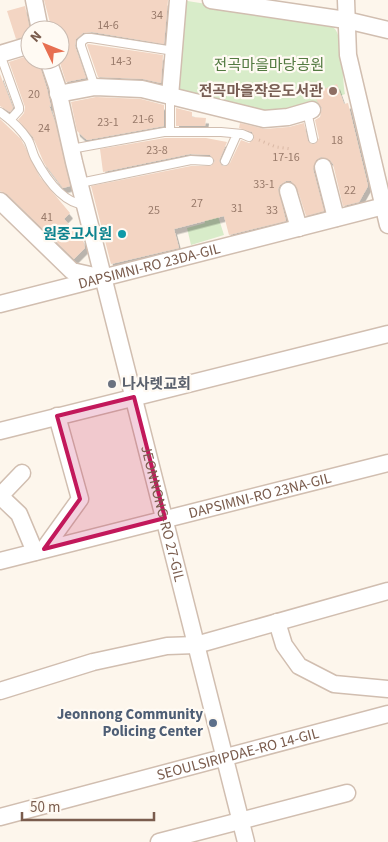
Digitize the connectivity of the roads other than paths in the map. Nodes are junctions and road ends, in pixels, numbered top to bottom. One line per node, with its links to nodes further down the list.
1 (34, 0): 5 (street)
2 (178, 0): 9 (street)
3 (211, 0): 6 (street)
4 (346, 0): 6 (street)
5 (38, 20)
6 (346, 20): 7 (street); 30 (street)
7 (388, 30)
8 (20, 48): 10 (street)
9 (174, 51): 12 (lane); 14 (street)
10 (0, 54): 17 (lane)
11 (51, 70): 13 (street, JEONNONG-RO 27-GIL)
12 (95, 87): 13 (street); 14 (street)
13 (58, 94): 22 (street, JEONNONG-RO 27-GIL)
14 (170, 96): 15 (street); 18 (lane)
15 (309, 111): 21 (lane)
16 (0, 112): 17 (lane)
17 (10, 120): 29 (lane)
18 (170, 132): 19 (lane); 22 (lane)
19 (237, 134): 20 (lane); 24 (lane)
20 (249, 137)
21 (313, 139)
22 (71, 150): 26 (street, JEONNONG-RO 27-GIL)
23 (209, 161): 26 (lane)
24 (225, 161)
25 (323, 167): 31 (street)
26 (80, 183): 29 (street, JEONNONG-RO 27-GIL)
27 (288, 191): 33 (street)
28 (0, 201): 34 (street)
29 (85, 205): 34 (street, JEONNONG-RO 27-GIL)
30 (386, 206): 31 (street, DAPSIMNI-RO 23DA-GIL); 32 (street)
31 (336, 218): 33 (street, DAPSIMNI-RO 23DA-GIL)
32 (388, 225)
33 (299, 228): 34 (street, DAPSIMNI-RO 23DA-GIL)
34 (104, 278): 35 (street, DAPSIMNI-RO 23DA-GIL); 37 (street, JEONNONG-RO 27-GIL)
35 (0, 304)
36 (388, 334): 37 (street)
37 (134, 397): 38 (street); 42 (street, JEONNONG-RO 27-GIL)
38 (57, 416): 39 (street); 43 (street)
39 (0, 431)
40 (388, 463): 42 (street, DAPSIMNI-RO 23NA-GIL)
41 (22, 473): 43 (street)
42 (165, 518): 43 (street, DAPSIMNI-RO 23NA-GIL); 47 (street, JEONNONG-RO 27-GIL)
43 (39, 550): 44 (street, DAPSIMNI-RO 23NA-GIL)
44 (0, 560)
45 (388, 591): 46 (street)
46 (277, 622): 47 (street); 48 (street)
47 (196, 645): 49 (street); 51 (street, JEONNONG-RO 27-GIL)
48 (388, 689)
49 (0, 691)
50 (388, 714): 51 (street, SEOULSIRIPDAE-RO 14-GIL)
51 (224, 757): 53 (street, SEOULSIRIPDAE-RO 14-GIL); 54 (street, JEONNONG-RO 27-GIL)
52 (348, 793): 54 (street)
53 (0, 817)
54 (240, 821): 55 (street); 56 (street, JEONNONG-RO 27-GIL)
55 (158, 842)
56 (246, 842)

